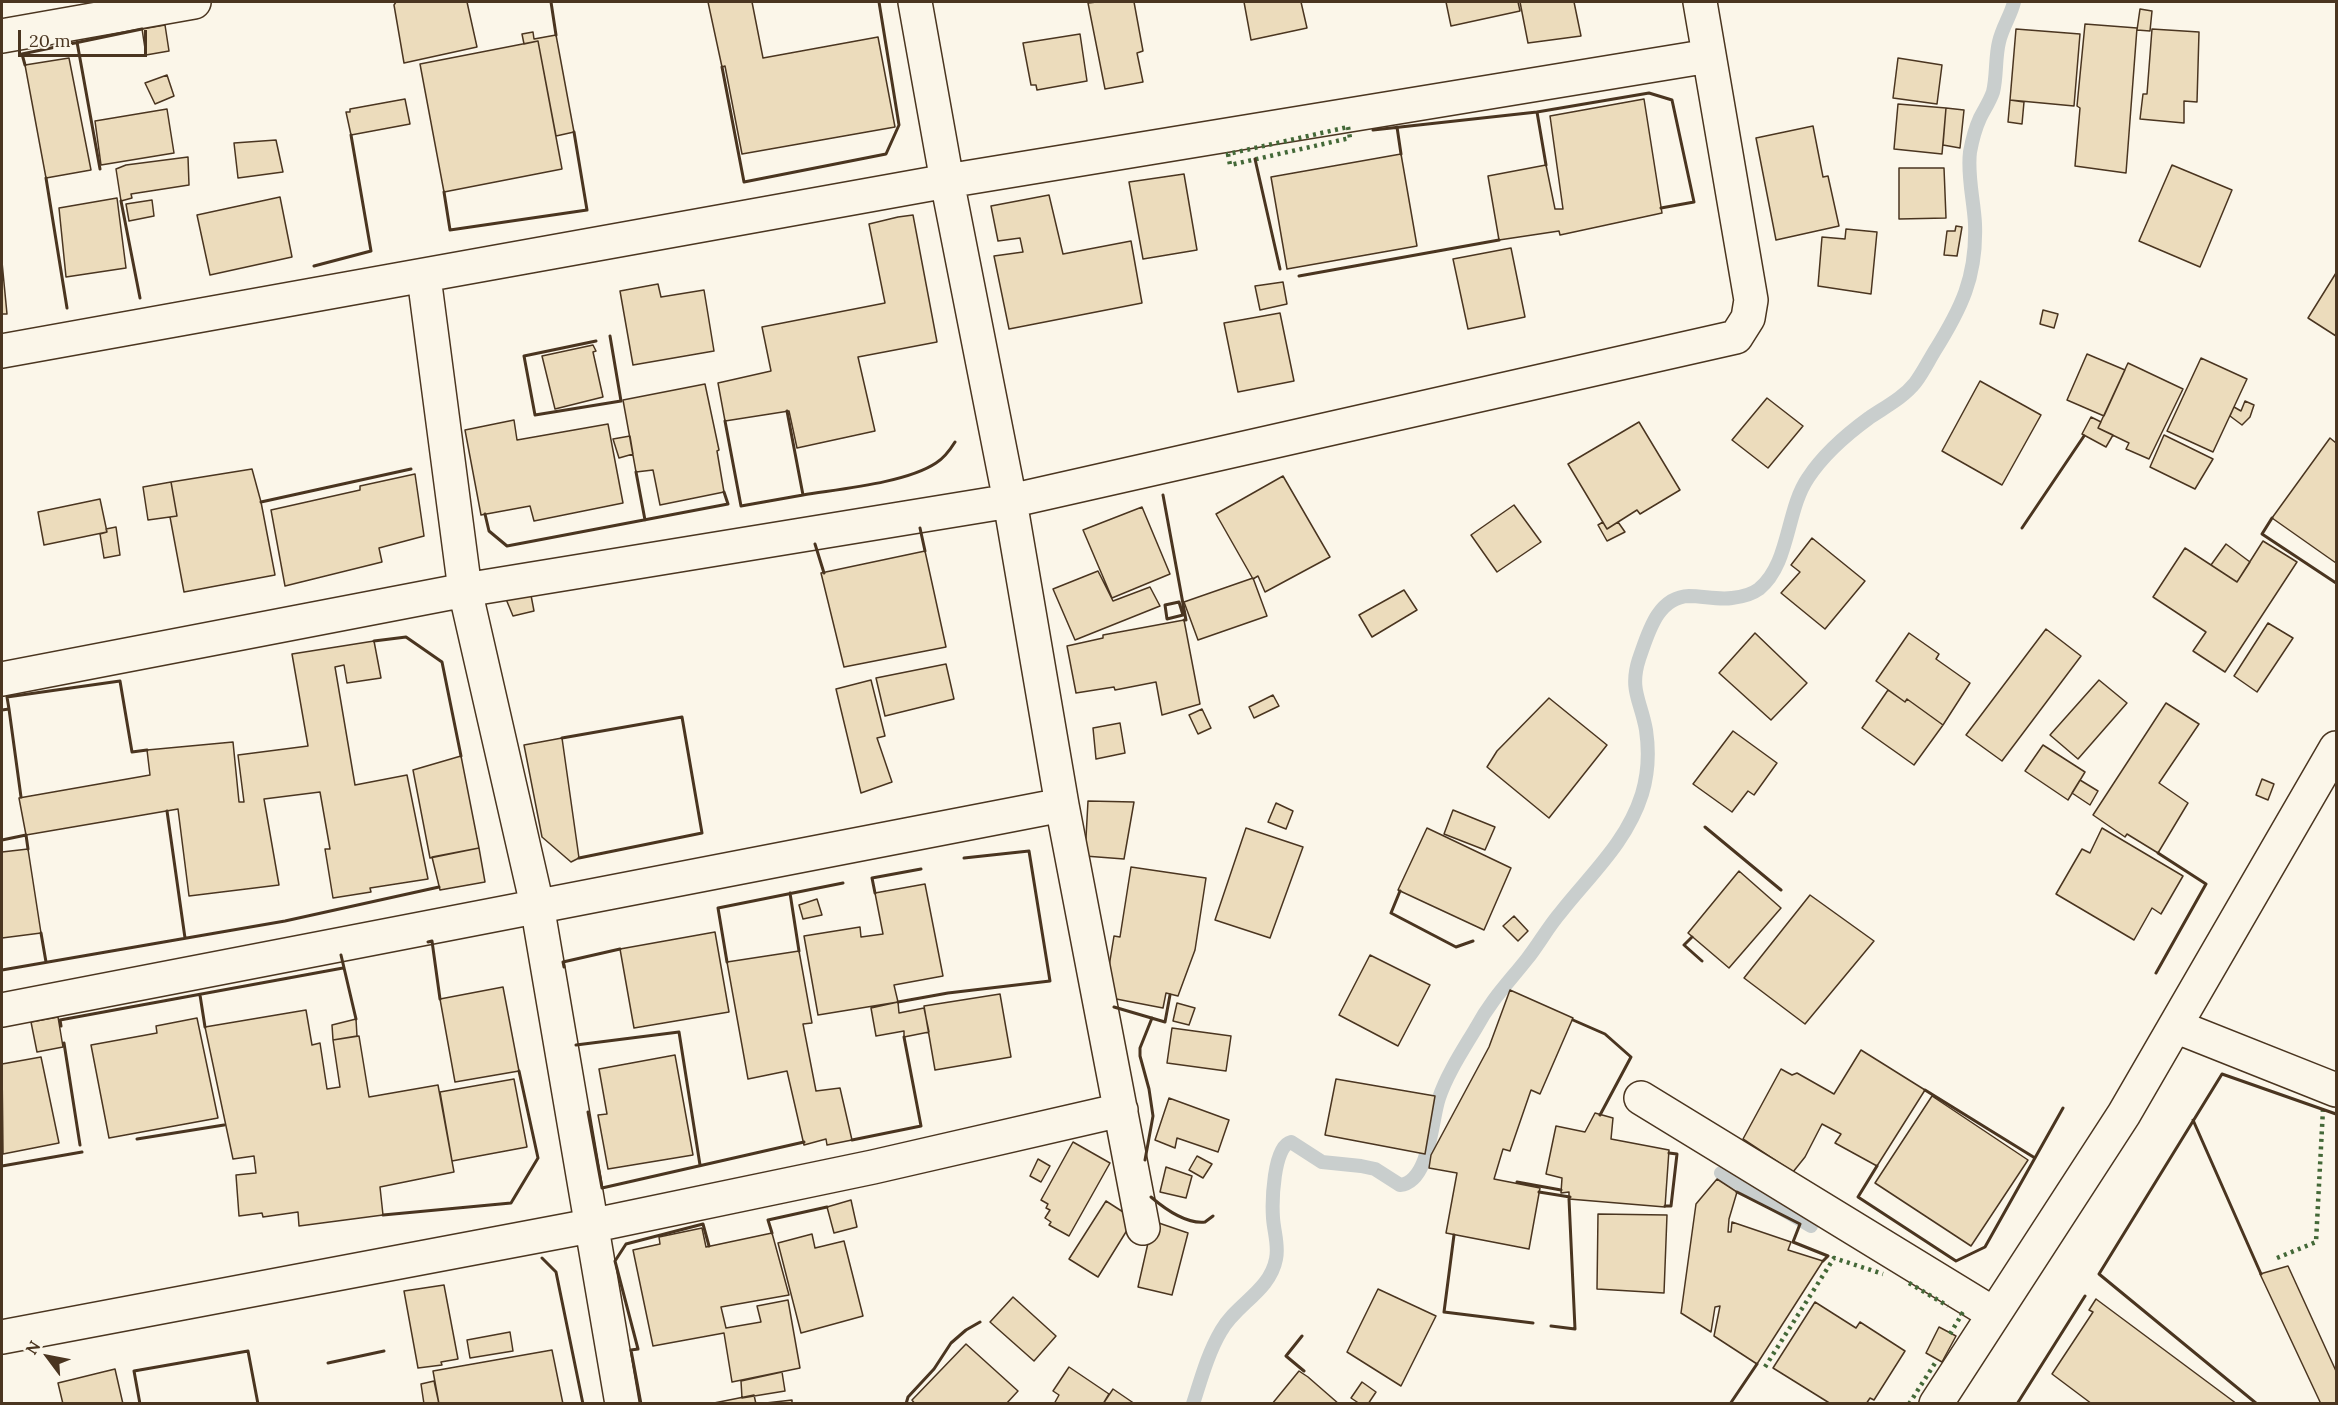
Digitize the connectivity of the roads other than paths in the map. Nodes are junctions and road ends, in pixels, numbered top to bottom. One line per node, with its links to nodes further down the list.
1 (194, 2): 4 (street)
2 (915, 2): 6 (street)
3 (1700, 2): 5 (street)
4 (2, 36)
5 (1709, 56): 6 (street); 9 (street)
6 (947, 181): 7 (street); 9 (street)
7 (424, 277): 8 (street); 10 (street)
8 (2, 351)
9 (1010, 501): 10 (street); 13 (street)
10 (465, 590): 11 (street); 14 (street)
11 (2, 679)
12 (2337, 748): 16 (street)
13 (1062, 805): 14 (street); 19 (street)
14 (537, 905): 15 (street); 20 (street)
15 (2, 1010)
16 (2175, 1026): 17 (street); 22 (street)
17 (2337, 1090)
18 (1641, 1098): 22 (street)
19 (1120, 1110): 20 (street); 21 (street)
20 (590, 1226): 23 (street); 24 (street)
21 (1143, 1228)
22 (1994, 1314): 25 (street)
23 (2, 1336)
24 (622, 1404)
25 (1935, 1404)

